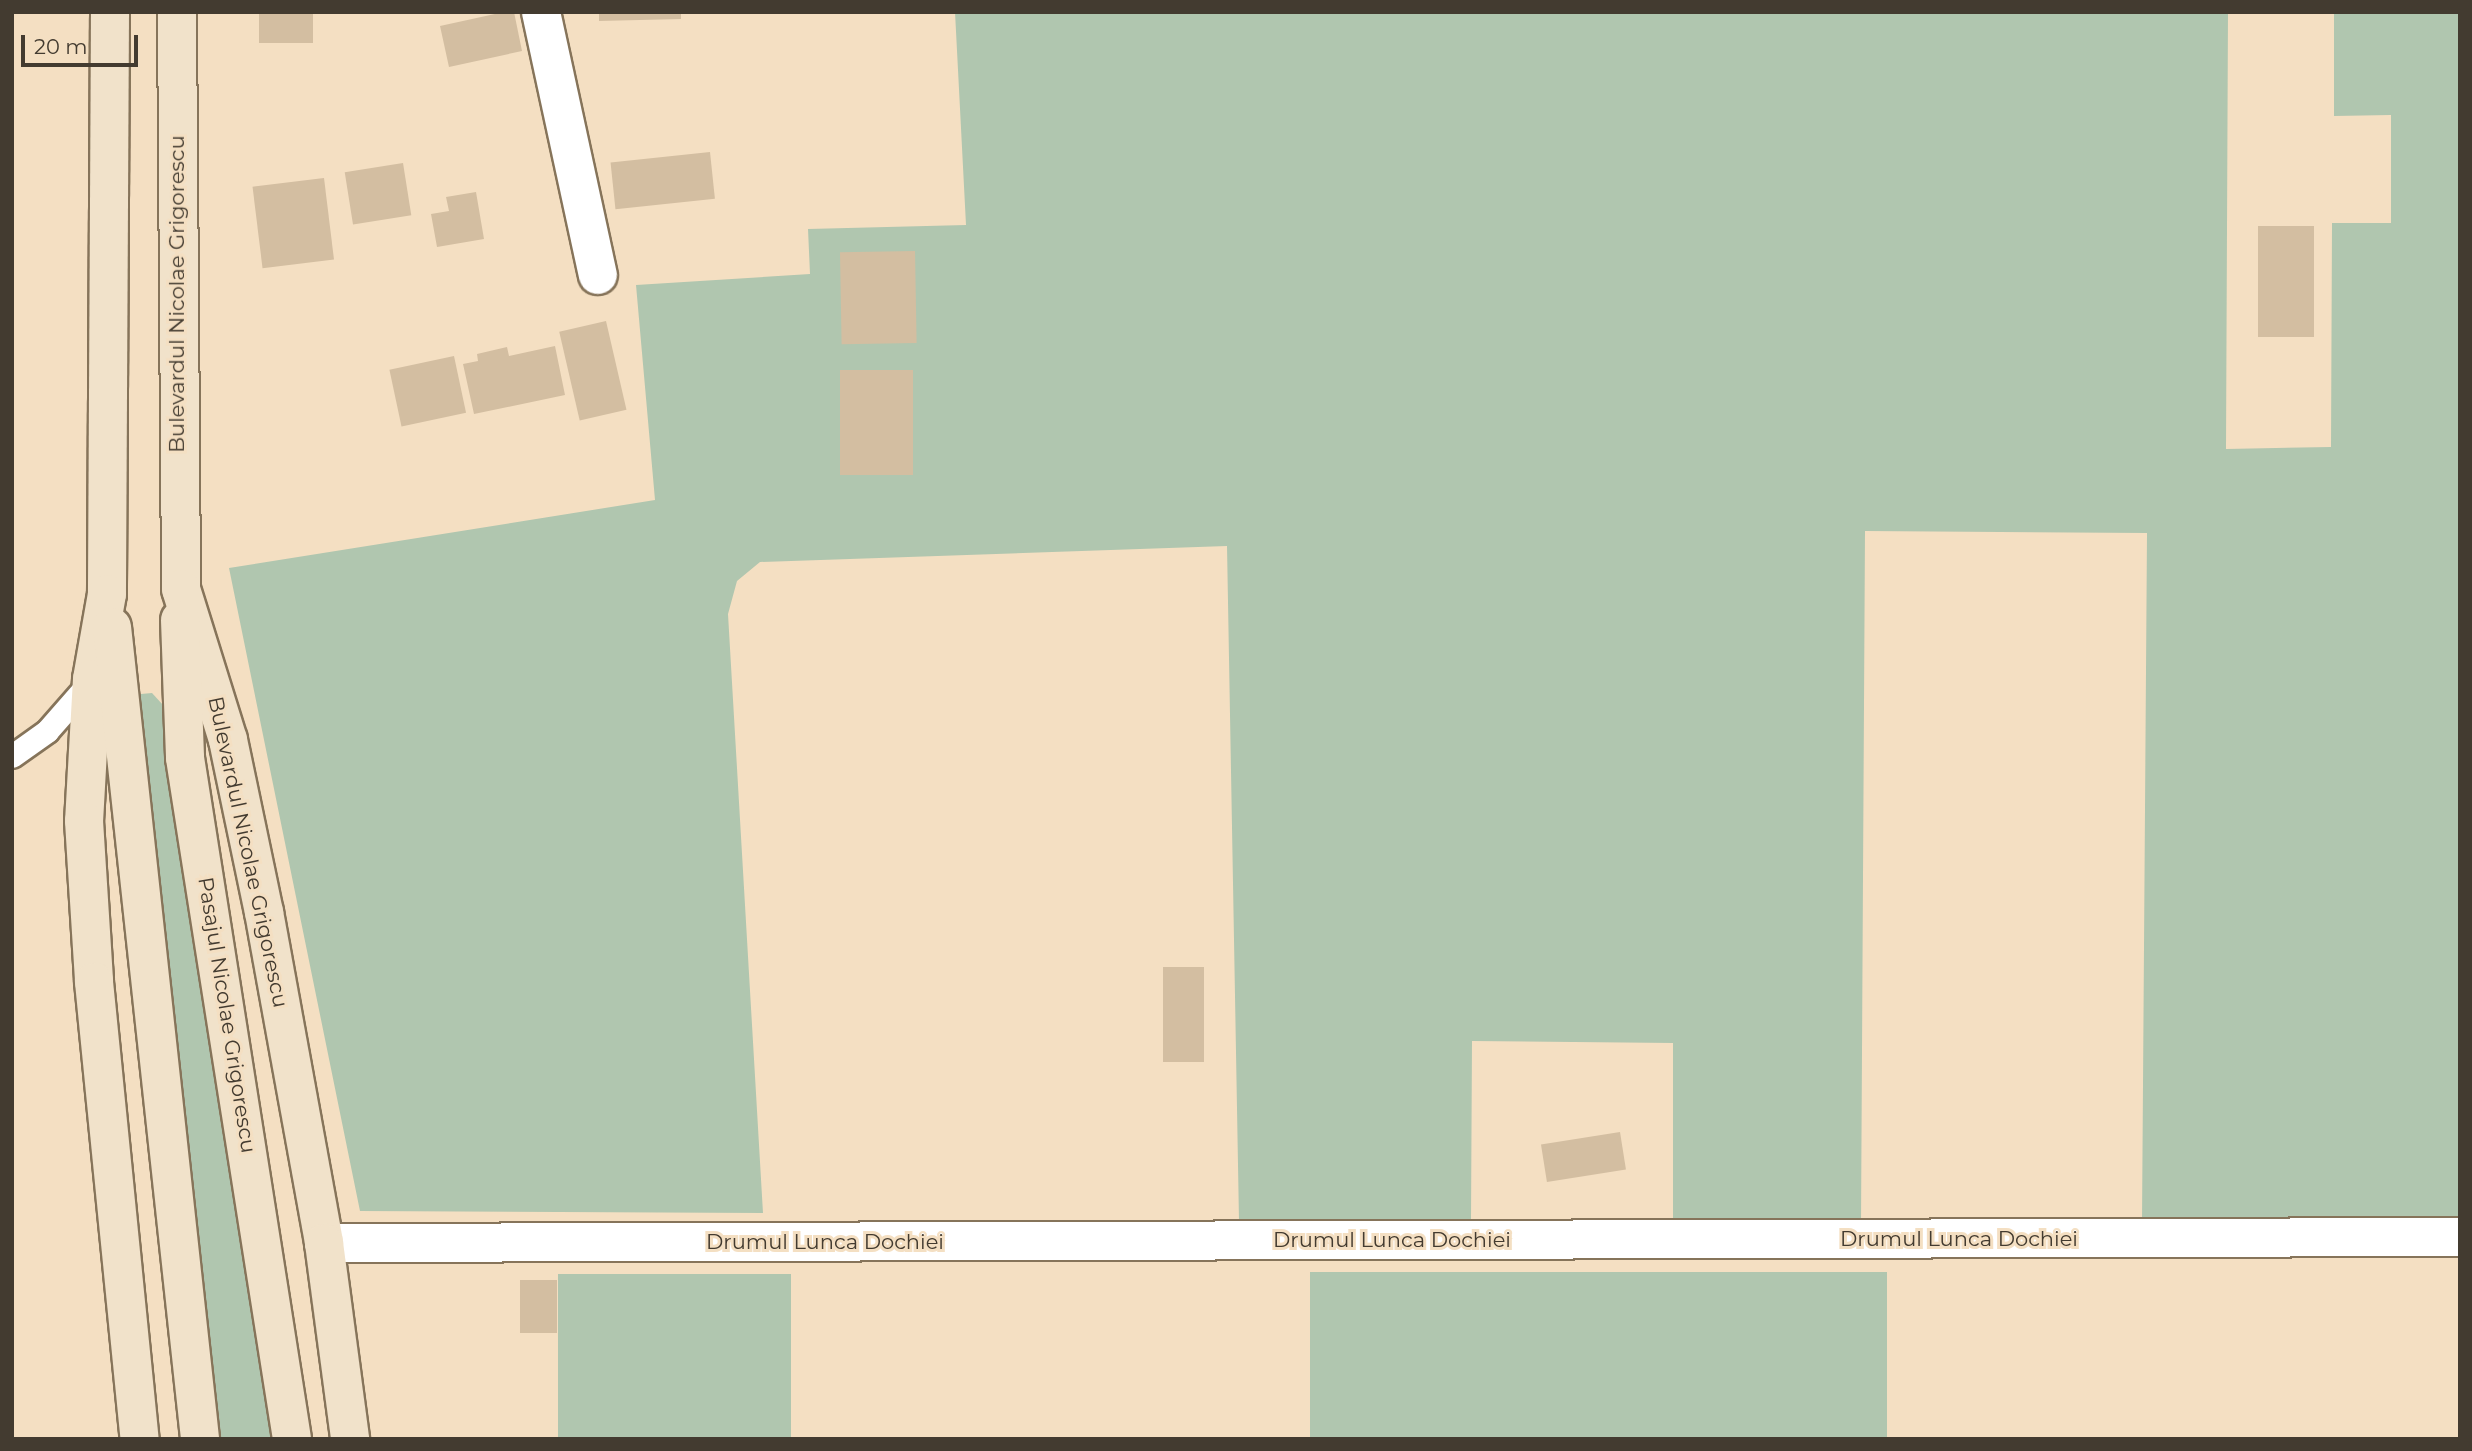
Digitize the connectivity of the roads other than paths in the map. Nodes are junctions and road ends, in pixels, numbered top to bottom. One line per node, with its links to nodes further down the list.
1 (110, 12): 6 (main road)
2 (177, 12): 5 (main road, Bulevardul Nicolae Grigorescu)
3 (541, 12): 4 (street)
4 (598, 275)
5 (181, 589): 10 (main road, Bulevardul Nicolae Grigorescu); 13 (main road, Pasajul Nicolae Grigorescu)
6 (107, 594): 7 (main road); 12 (main road)
7 (92, 679): 8 (lane); 11 (main road)
8 (12, 756)
9 (2460, 1237): 10 (street, Drumul Lunca Dochiei)
10 (324, 1243): 14 (main road, Bulevardul Nicolae Grigorescu)
11 (140, 1439)
12 (200, 1439)
13 (292, 1439)
14 (350, 1439)

